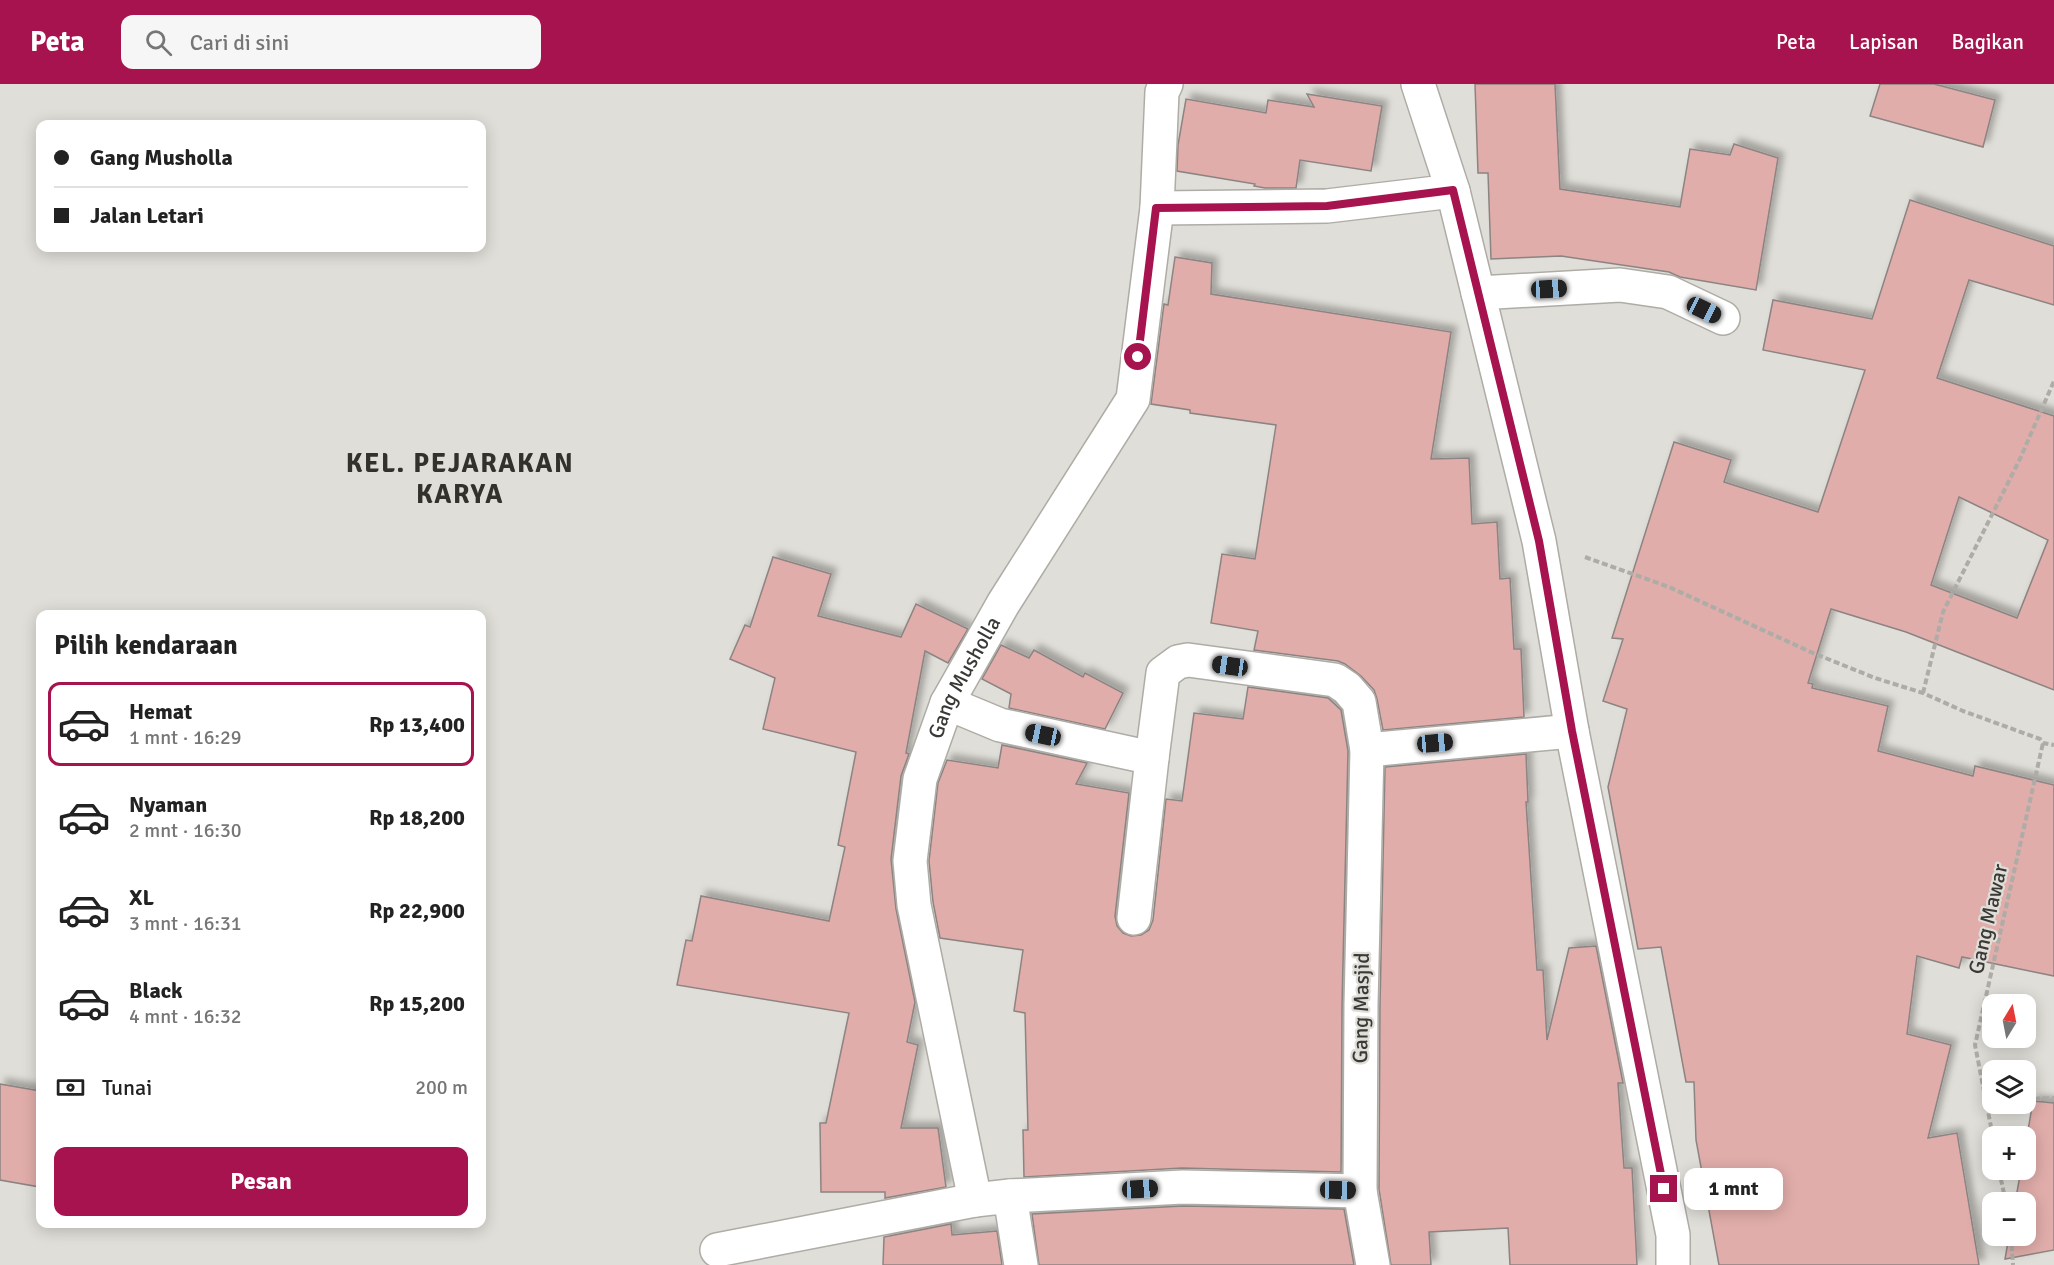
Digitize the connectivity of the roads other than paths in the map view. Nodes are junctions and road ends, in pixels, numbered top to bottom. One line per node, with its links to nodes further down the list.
1 (1166, 84): 4 (street, Gang Musholla)
2 (1418, 84): 3 (street)
3 (1453, 190): 4 (street); 5 (street)
4 (1156, 208): 7 (street, Gang Musholla)
5 (1478, 294): 6 (street); 8 (street)
6 (1723, 318)
7 (947, 703): 10 (street); 14 (street, Gang Musholla)
8 (1572, 731): 9 (street); 18 (street)
9 (1367, 750): 10 (street, Gang Masjid); 12 (street, Gang Masjid)
10 (1152, 758): 11 (street)
11 (1134, 918)
12 (1360, 1191): 13 (street); 17 (street, Gang Masjid)
13 (1010, 1196): 14 (street); 16 (street)
14 (975, 1200): 15 (street)
15 (717, 1250)
16 (1021, 1265)
17 (1372, 1265)
18 (1673, 1265)

